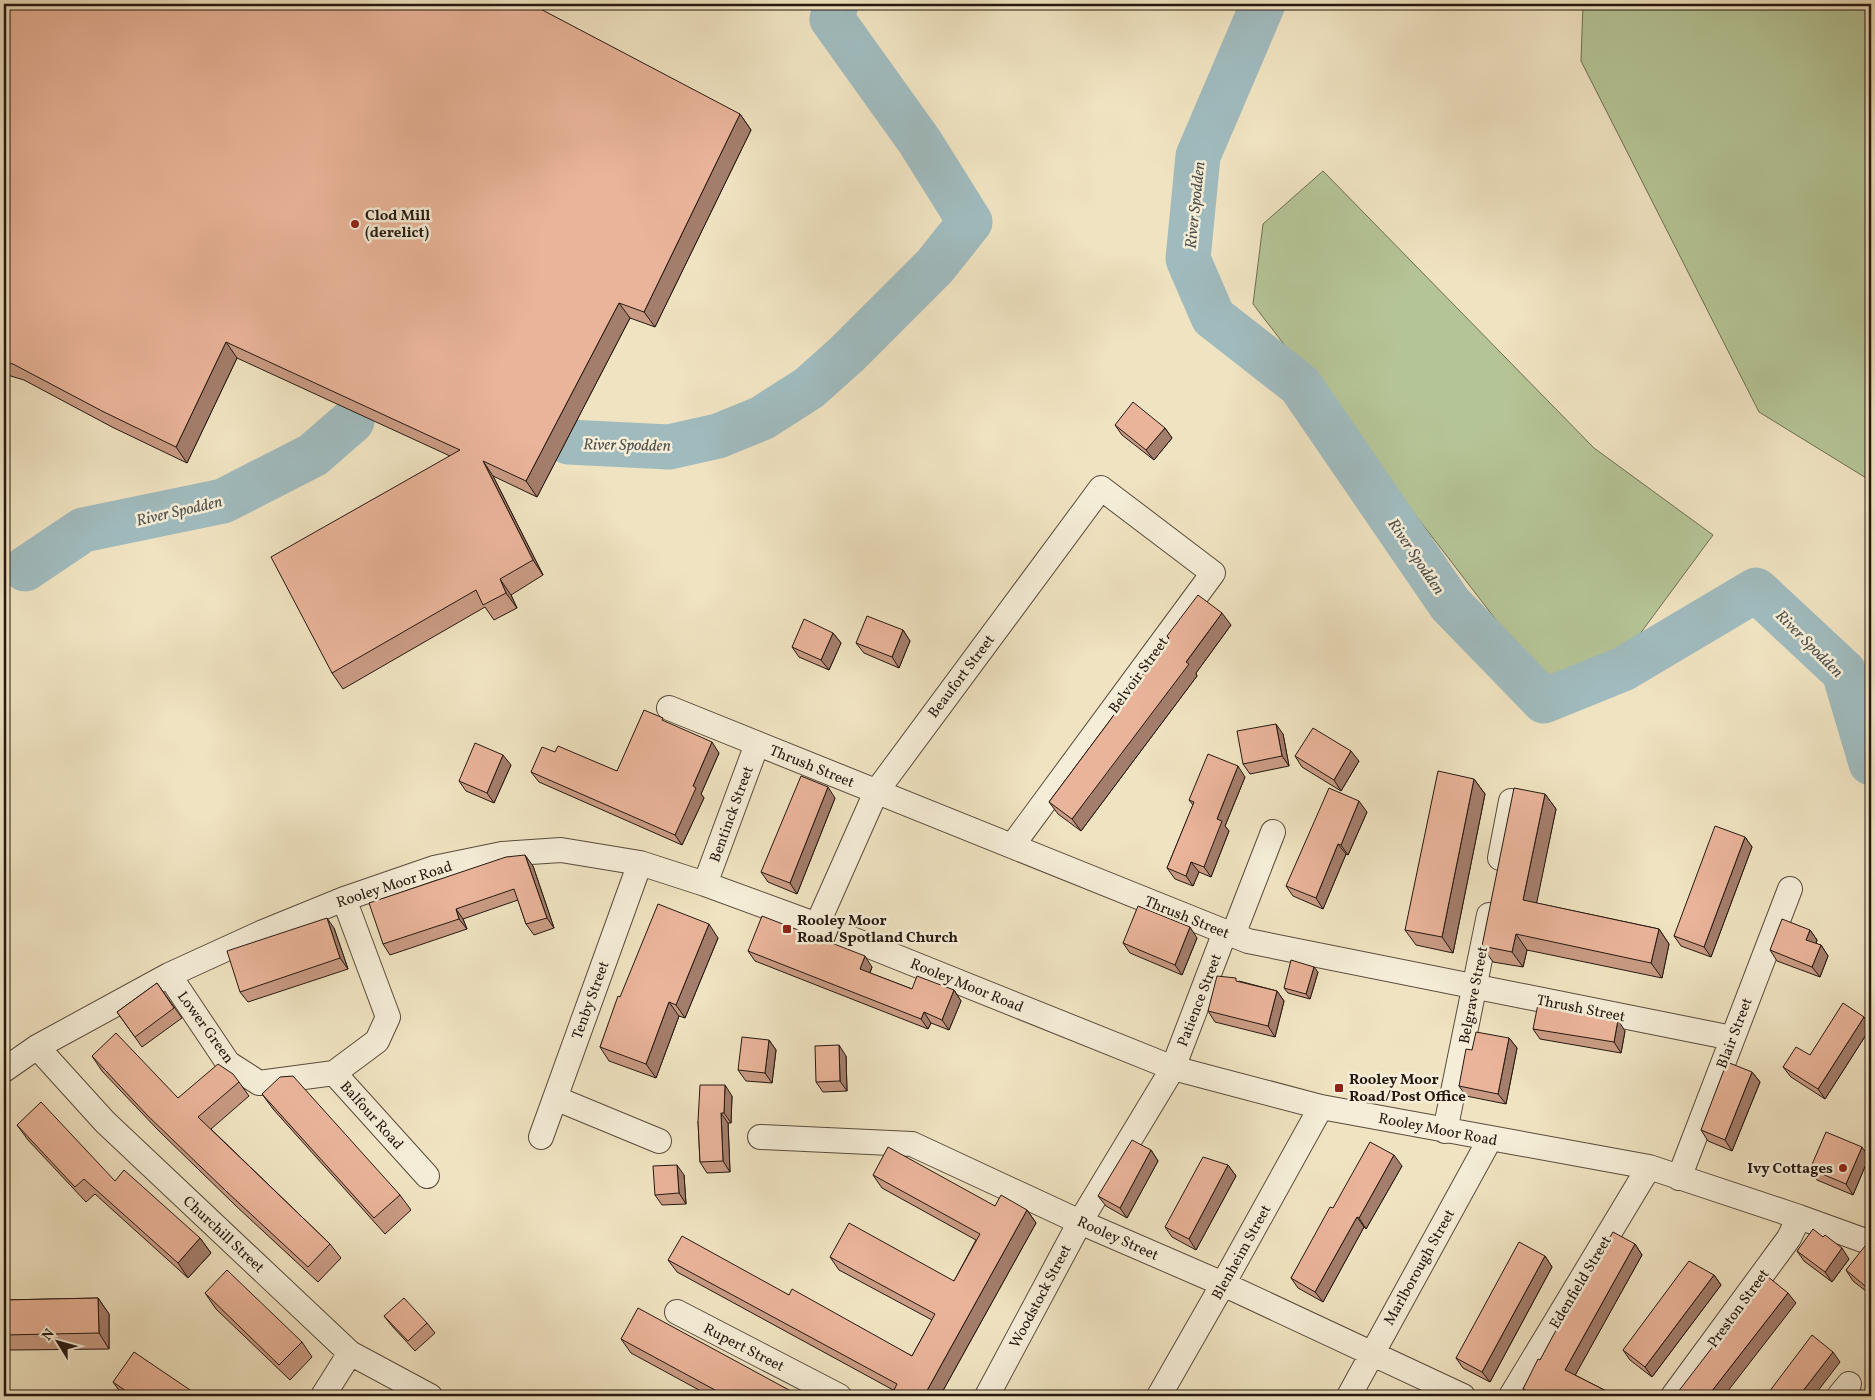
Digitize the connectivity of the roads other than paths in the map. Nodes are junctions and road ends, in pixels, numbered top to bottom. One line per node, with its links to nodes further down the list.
1 (1144, 521): 4 (street, Beaufort Street); 7 (street, Belvoir Street)
2 (669, 708): 3 (street, Thrush Street)
3 (757, 744): 4 (street, Thrush Street); 9 (street, Bentinck Street)
4 (876, 792): 7 (street, Thrush Street); 12 (street, Beaufort Street)
5 (1511, 801): 15 (street, Belgrave Street)
6 (1274, 832): 13 (street, Patience Street)
7 (1012, 846): 13 (street, Thrush Street)
8 (640, 863): 9 (street, Rooley Moor Road); 11 (street, Rooley Moor Road); 21 (street, Tenby Street)
9 (705, 884): 12 (street, Rooley Moor Road)
10 (1790, 889): 16 (street, Blair Street)
11 (344, 899): 14 (street, Rooley Moor Road); 20 (street, Balfour Road)
12 (817, 925): 18 (street, Rooley Moor Road)
13 (1229, 934): 15 (street, Thrush Street); 18 (street, Patience Street)
14 (169, 975): 17 (street, Rooley Moor Road); 20 (street, Lower Green)
15 (1475, 986): 16 (street, Thrush Street); 23 (street, Belgrave Street)
16 (1732, 1038): 30 (street, Blair Street)
17 (37, 1047): 19 (street, Rooley Moor Road); 36 (street, Churchill Street)
18 (1173, 1068): 22 (street, Rooley Moor Road); 32 (street, Woodstock Street)
19 (4, 1070)
20 (334, 1072): 29 (street, Balfour Road)
21 (555, 1098): 24 (street, Tenby Street); 27 (street)
22 (1321, 1107): 23 (street, Rooley Moor Road); 34 (street, Blenheim Street)
23 (1446, 1131): 26 (street, Rooley Moor Road)
24 (541, 1137)
25 (760, 1137): 32 (street, Rooley Street)
26 (1490, 1139): 28 (street, Rooley Moor Road); 37 (street, Marlborough Street)
27 (659, 1141)
28 (1649, 1167): 30 (street, Rooley Moor Road); 45 (street, Edenfield Street)
29 (427, 1176)
30 (1679, 1178): 31 (street, Rooley Moor Road)
31 (1799, 1217): 33 (street, Rooley Moor Road); 46 (street, Preston Street)
32 (1080, 1222): 34 (street, Rooley Street); 38 (street, Woodstock Street)
33 (1871, 1243)
34 (1223, 1284): 37 (street, Rooley Street); 42 (street, Blenheim Street)
35 (677, 1312): 41 (street, Rupert Street)
36 (350, 1353): 39 (street); 40 (street, Churchill Street)
37 (1371, 1354): 43 (street, Marlborough Street); 44 (street, Rooley Street)
38 (994, 1394)
39 (323, 1396)
40 (430, 1396)
41 (839, 1396)
42 (1159, 1396)
43 (1349, 1396)
44 (1463, 1396)
45 (1511, 1396)
46 (1673, 1396)

